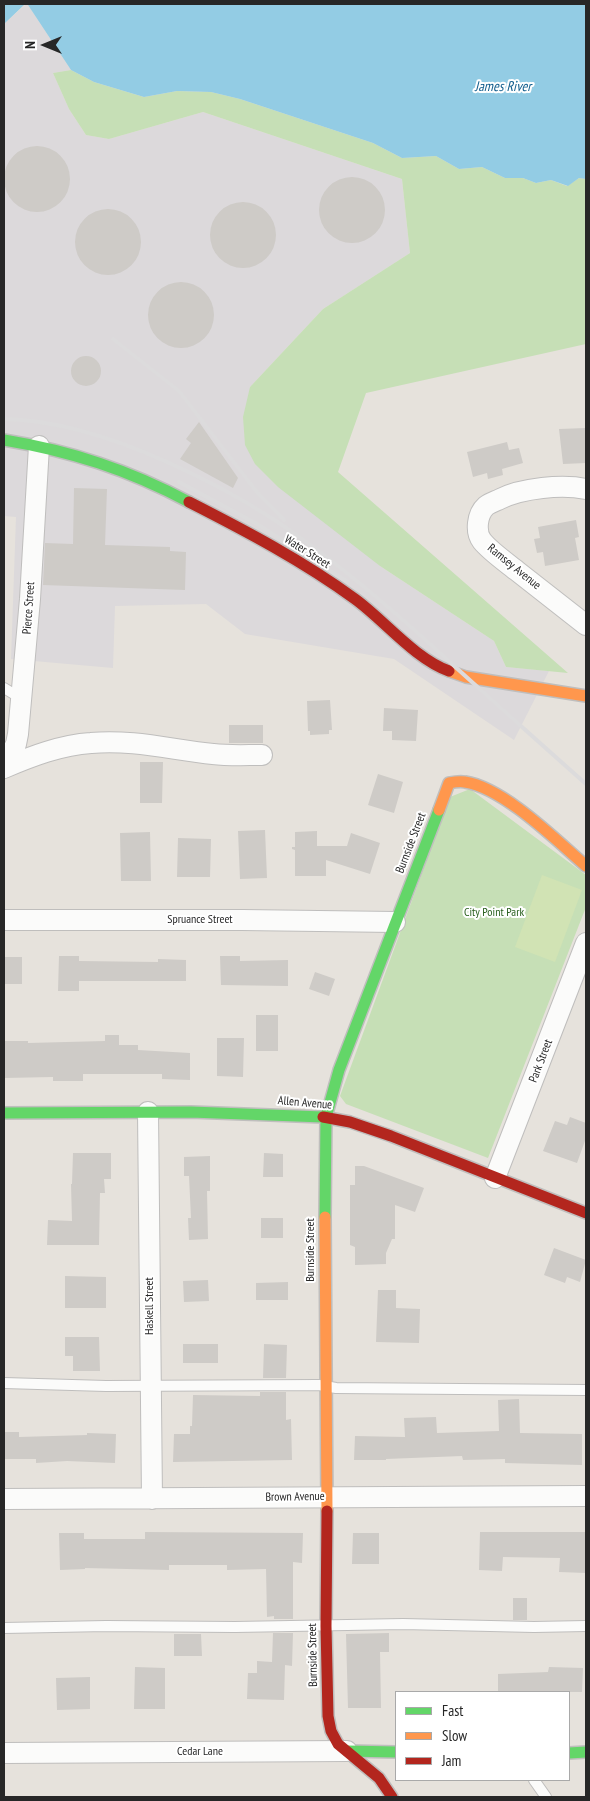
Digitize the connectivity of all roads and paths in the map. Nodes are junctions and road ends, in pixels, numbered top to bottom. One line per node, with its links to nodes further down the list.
1 (4, 440): 2 (street, Water Street)
2 (39, 446): 6 (street, Water Street); 7 (street, Pierce Street)
3 (586, 489): 4 (street, Ramsey Avenue)
4 (586, 625)
5 (4, 688): 7 (lane)
6 (586, 696)
7 (22, 699): 9 (street, Pierce Street)
8 (262, 755): 9 (street)
9 (4, 767)
10 (586, 866): 12 (street, Burnside Street)
11 (4, 920): 12 (street, Spruance Street)
12 (395, 922): 16 (street, Burnside Street)
13 (586, 943): 17 (street, Park Street)
14 (4, 1112): 15 (street, Allen Avenue)
15 (148, 1112): 16 (street, Allen Avenue); 20 (street, Haskell Street)
16 (326, 1117): 17 (street, Allen Avenue); 21 (street, Burnside Street)
17 (495, 1178): 18 (street, Allen Avenue)
18 (586, 1213)
19 (4, 1384): 20 (lane)
20 (150, 1386): 21 (lane); 26 (street, Haskell Street)
21 (327, 1386): 22 (lane); 23 (street, Burnside Street)
22 (586, 1390)
23 (327, 1496): 24 (street, Brown Avenue); 26 (street, Brown Avenue); 27 (street, Burnside Street)
24 (586, 1496)
25 (4, 1499): 26 (street, Brown Avenue)
26 (152, 1499)
27 (326, 1626): 28 (lane); 29 (lane); 30 (street, Burnside Street)
28 (586, 1626)
29 (4, 1628)
30 (347, 1751): 31 (street, Cedar Lane); 34 (street, Cedar Lane); 36 (street, Burnside Street)
31 (395, 1752)
32 (570, 1752): 33 (street)
33 (586, 1752)
34 (4, 1753)
35 (535, 1781): 37 (lane)
36 (392, 1797)
37 (546, 1797)

